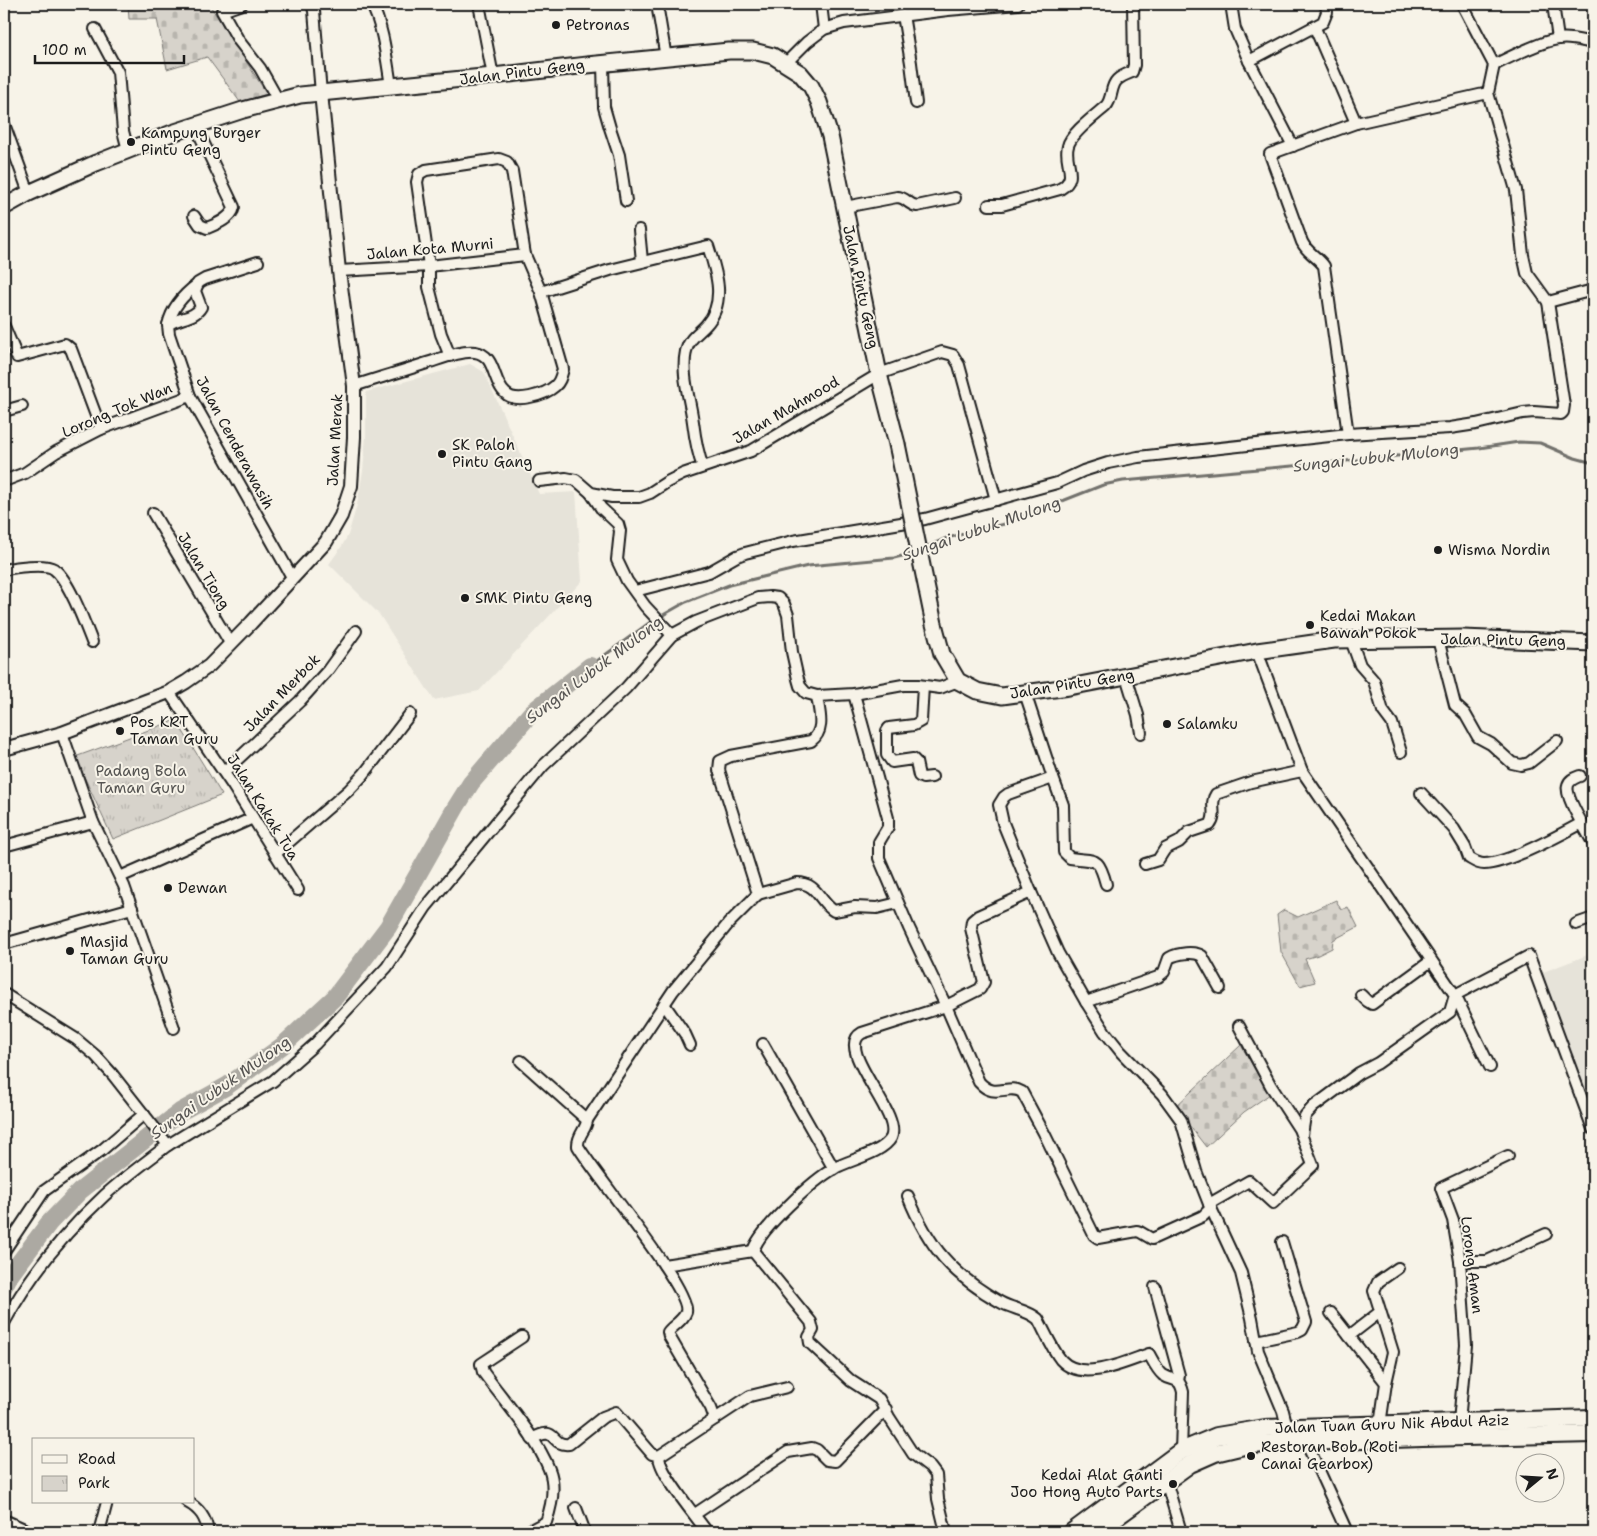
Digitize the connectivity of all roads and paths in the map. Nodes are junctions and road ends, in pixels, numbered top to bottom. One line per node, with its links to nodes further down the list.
1 (242, 4): 29 (street)
2 (312, 4): 27 (street)
3 (371, 4): 26 (street)
4 (479, 4): 25 (street)
5 (657, 4): 20 (street)
6 (821, 4): 17 (street)
7 (1018, 4): 13 (street)
8 (1133, 4): 39 (street)
9 (1231, 4): 21 (street)
10 (1326, 4): 15 (street)
11 (1462, 4): 24 (street)
12 (1553, 4): 18 (street)
13 (947, 7): 14 (street)
14 (903, 15): 17 (street); 30 (street)
15 (1315, 28): 21 (street); 31 (street)
16 (95, 29): 35 (street)
17 (824, 29): 23 (street)
18 (1558, 39): 19 (street); 24 (street)
19 (1593, 43)
20 (666, 58): 22 (main road, Jalan Pintu Geng); 23 (main road, Jalan Pintu Geng)
21 (1249, 61): 34 (street)
22 (603, 63): 25 (main road, Jalan Pintu Geng); 38 (street)
23 (786, 63): 41 (main road, Jalan Pintu Geng)
24 (1494, 66): 28 (street)
25 (493, 76): 26 (main road, Jalan Pintu Geng)
26 (391, 86): 27 (main road, Jalan Pintu Geng)
27 (321, 93): 29 (main road, Jalan Pintu Geng); 48 (street, Jalan Merak)
28 (1488, 93): 31 (street); 52 (street)
29 (278, 100): 33 (main road, Jalan Pintu Geng)
30 (916, 103)
31 (1356, 123): 34 (street)
32 (4, 124): 36 (street)
33 (195, 125): 35 (main road, Jalan Pintu Geng); 42 (street)
34 (1293, 146): 62 (street)
35 (128, 150): 36 (main road, Jalan Pintu Geng)
36 (28, 193): 40 (main road, Jalan Pintu Geng)
37 (955, 198): 41 (street)
38 (626, 201)
39 (989, 205)
40 (4, 207)
41 (844, 207): 56 (main road, Jalan Pintu Geng)
42 (194, 216)
43 (639, 230): 45 (street)
44 (525, 255): 47 (street, Jalan Kota Murni); 47 (street); 51 (street)
45 (642, 261): 51 (street); 63 (street)
46 (258, 262): 49 (street)
47 (429, 266): 48 (street, Jalan Kota Murni); 55 (street)
48 (339, 271): 57 (street, Jalan Merak)
49 (198, 283): 53 (street); 53 (street)
50 (1593, 290): 52 (street)
51 (541, 292): 55 (street)
52 (1548, 302): 62 (street)
53 (168, 325): 58 (street, Jalan Cenderawasih)
54 (4, 326): 61 (street)
55 (450, 356): 57 (street)
56 (878, 374): 63 (street, Jalan Mahmood); 67 (street, Jalan Mahmood); 81 (main road, Jalan Pintu Geng, bridge)
57 (354, 386): 70 (street, Jalan Merak)
58 (190, 396): 61 (street, Lorong Tok Wan); 70 (street, Jalan Cenderawasih)
59 (22, 406): 60 (street)
60 (4, 411)
61 (101, 430): 64 (street, Lorong Tok Wan)
62 (1348, 434): 67 (street)
63 (702, 467): 66 (street, Jalan Mahmood)
64 (4, 481)
65 (539, 481): 66 (street, Jalan Mahmood)
66 (591, 493): 71 (street)
67 (996, 500): 71 (street)
68 (153, 513): 77 (street, Jalan Tiong)
69 (4, 570): 76 (street)
70 (292, 578): 77 (street, Jalan Merak)
71 (636, 591): 73 (street)
72 (356, 631): 94 (street, Jalan Merbok)
73 (672, 635): 86 (street); 134 (street)
74 (1438, 639): 75 (main road, Jalan Pintu Geng); 78 (main road, Jalan Pintu Geng); 90 (street)
75 (1351, 640): 79 (main road, Jalan Pintu Geng); 92 (street)
76 (92, 642)
77 (230, 643): 83 (street, Jalan Merak)
78 (1593, 643)
79 (1257, 651): 80 (main road, Jalan Pintu Geng); 93 (street)
80 (1126, 676): 84 (main road, Jalan Pintu Geng); 89 (street)
81 (958, 681): 82 (street); 84 (main road, Jalan Pintu Geng)
82 (923, 686): 85 (street); 96 (street)
83 (169, 692): 88 (street, Jalan Merak); 94 (street, Jalan Kakak Tua)
84 (1025, 693): 97 (street)
85 (854, 694): 86 (street); 111 (street)
86 (817, 696): 110 (street)
87 (410, 714): 104 (street)
88 (62, 733): 91 (street, Jalan Merak); 100 (street)
89 (1141, 733)
90 (1556, 741)
91 (4, 749)
92 (1401, 752)
93 (1302, 771): 105 (street); 116 (street)
94 (224, 772): 99 (street, Jalan Kakak Tua)
95 (1580, 776): 101 (street)
96 (932, 777)
97 (1053, 778): 107 (street); 109 (street)
98 (1421, 793): 101 (street)
99 (253, 818): 104 (street, Jalan Kakak Tua); 106 (street)
100 (93, 822): 103 (street); 106 (street)
101 (1582, 822): 102 (street)
102 (1593, 843)
103 (4, 846)
104 (275, 854): 108 (street, Jalan Kakak Tua)
105 (1145, 864)
106 (120, 877): 112 (street)
107 (1106, 884)
108 (298, 890)
109 (1031, 892): 121 (street); 123 (street)
110 (758, 894): 111 (street); 122 (street)
111 (898, 903): 123 (street)
112 (132, 908): 115 (street); 125 (street)
113 (1593, 918): 114 (street)
114 (1576, 924)
115 (4, 944)
116 (1431, 961): 119 (street); 120 (street)
117 (1220, 988): 121 (street)
118 (4, 994): 130 (street)
119 (1361, 994)
120 (1455, 995): 129 (street); 132 (street); 133 (street)
121 (1086, 1002): 138 (street)
122 (664, 1004): 127 (street); 131 (street)
123 (946, 1006): 136 (street); 138 (street)
124 (1239, 1026): 133 (street)
125 (174, 1028)
126 (763, 1044): 136 (street)
127 (690, 1045)
128 (521, 1061): 131 (street)
129 (1490, 1067)
130 (146, 1116): 134 (street); 141 (street)
131 (587, 1120): 144 (street)
132 (1593, 1129)
133 (1302, 1135): 138 (street)
134 (167, 1144): 149 (street)
135 (1508, 1156): 143 (street, Lorong Aman)
136 (834, 1169): 142 (street)
137 (908, 1196): 153 (street)
138 (1210, 1206): 152 (street)
139 (1546, 1234): 143 (street)
140 (1282, 1242): 152 (street)
141 (4, 1251)
142 (753, 1251): 144 (street); 156 (street)
143 (1460, 1261): 159 (street, Lorong Aman)
144 (664, 1265): 158 (street)
145 (1398, 1268): 147 (street)
146 (1156, 1287): 153 (street)
147 (1380, 1312): 150 (street); 154 (street)
148 (1330, 1313): 150 (street)
149 (4, 1323)
150 (1349, 1336): 154 (street)
151 (522, 1337): 164 (street)
152 (1256, 1341): 161 (street)
153 (1178, 1381): 166 (street)
154 (1386, 1384): 160 (street)
155 (786, 1386): 158 (street)
156 (886, 1409): 172 (street); 180 (street)
157 (1593, 1418): 162 (main road, Jalan Tuan Guru Nik Abdul Aziz)
158 (715, 1419): 167 (street)
159 (1459, 1422): 160 (main road, Jalan Tuan Guru Nik Abdul Aziz); 162 (main road, Jalan Tuan Guru Nik Abdul Aziz)
160 (1380, 1425): 161 (main road, Jalan Tuan Guru Nik Abdul Aziz)
161 (1287, 1428): 166 (main road, Jalan Tuan Guru Nik Abdul Aziz)
162 (1542, 1428): 163 (main road, Jalan Tuan Guru Nik Abdul Aziz); 165 (main road, Jalan Tuan Guru Nik Abdul Aziz)
163 (1593, 1434)
164 (532, 1438): 167 (street); 177 (street)
165 (1306, 1442): 168 (main road, Jalan Tuan Guru Nik Abdul Aziz); 184 (street)
166 (1181, 1451): 181 (main road, Jalan Tuan Guru Nik Abdul Aziz)
167 (659, 1456): 172 (street)
168 (1166, 1481): 182 (main road, Jalan Tuan Guru Nik Abdul Aziz); 183 (street)
169 (106, 1504): 175 (street)
170 (190, 1504): 176 (street)
171 (576, 1508): 178 (street)
172 (695, 1514): 179 (street)
173 (4, 1520): 174 (street)
174 (30, 1532)
175 (99, 1532)
176 (208, 1532)
177 (528, 1532)
178 (585, 1532)
179 (707, 1532)
180 (946, 1532)
181 (1072, 1532)
182 (1096, 1532)
183 (1181, 1532)
184 (1347, 1532)

